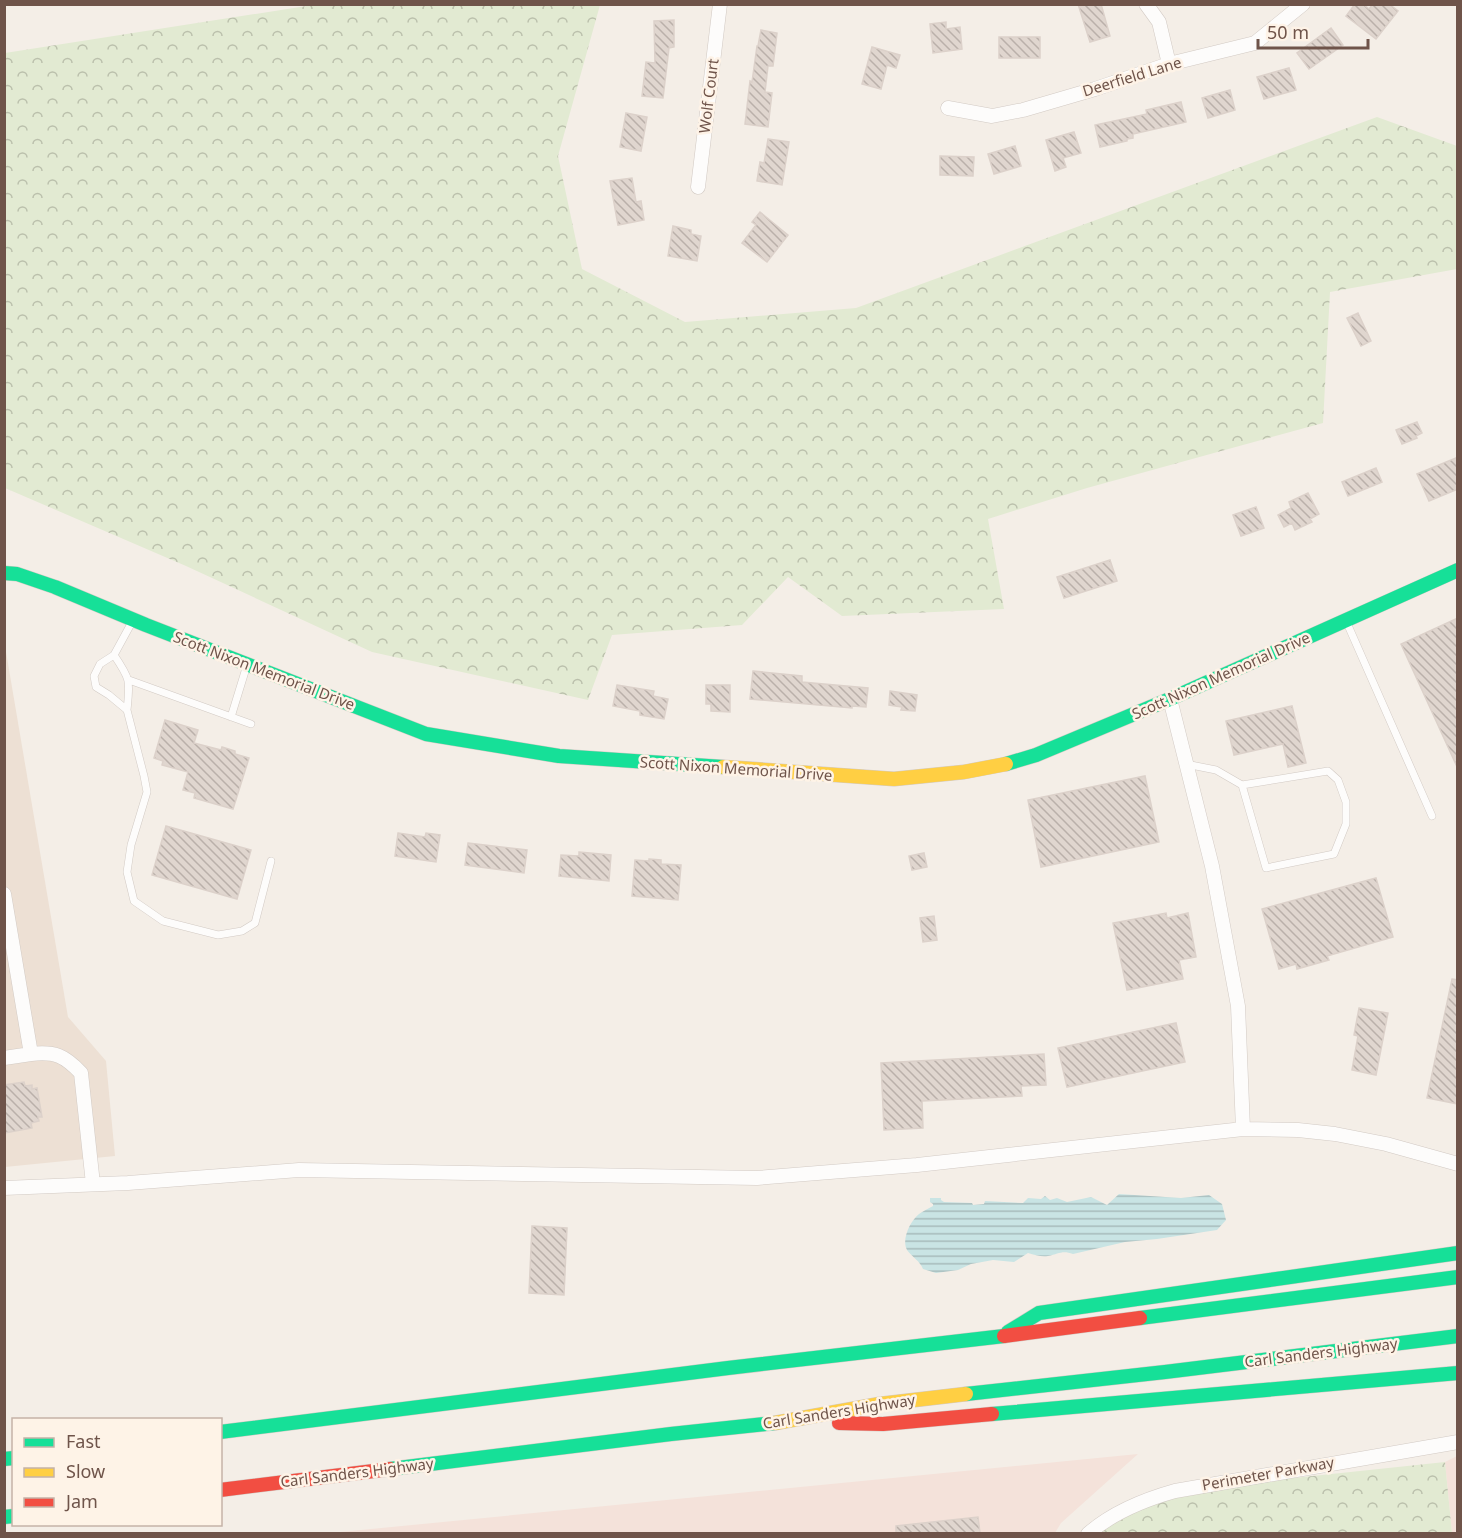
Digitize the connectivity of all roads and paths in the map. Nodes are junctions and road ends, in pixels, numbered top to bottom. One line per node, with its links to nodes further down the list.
1 (720, 4): 6 (street, Wolf Court)
2 (1146, 4): 4 (street)
3 (1303, 4): 4 (street, Deerfield Lane)
4 (1169, 64): 5 (street, Deerfield Lane)
5 (948, 108)
6 (698, 187)
7 (1458, 570): 10 (main road, Scott Nixon Memorial Drive)
8 (4, 573): 9 (main road, Scott Nixon Memorial Drive)
9 (133, 620): 11 (lane); 12 (main road, Scott Nixon Memorial Drive)
10 (1346, 620): 14 (main road, Scott Nixon Memorial Drive); 20 (lane)
11 (114, 655): 13 (lane); 15 (lane)
12 (247, 664): 14 (main road, Scott Nixon Memorial Drive); 16 (lane)
13 (129, 680): 15 (lane); 16 (lane)
14 (1170, 699): 18 (street)
15 (127, 710): 21 (lane)
16 (231, 717): 17 (lane)
17 (251, 724)
18 (1186, 764): 19 (lane); 25 (street)
19 (1242, 784): 19 (lane)
20 (1432, 816)
21 (271, 861)
22 (4, 894): 23 (street)
23 (31, 1054): 24 (street); 27 (street)
24 (4, 1058)
25 (1243, 1129): 26 (street); 27 (street)
26 (1458, 1164)
27 (93, 1185): 28 (street)
28 (4, 1188)
29 (1458, 1253): 32 (main road)
30 (1458, 1278): 32 (main road)
31 (1458, 1336): 34 (main road, Carl Sanders Highway)
32 (999, 1337): 35 (main road)
33 (1458, 1373): 34 (main road)
34 (778, 1423): 37 (main road, Carl Sanders Highway)
35 (222, 1432)
36 (1458, 1442): 38 (street, Perimeter Parkway)
37 (222, 1490)
38 (1088, 1533)

